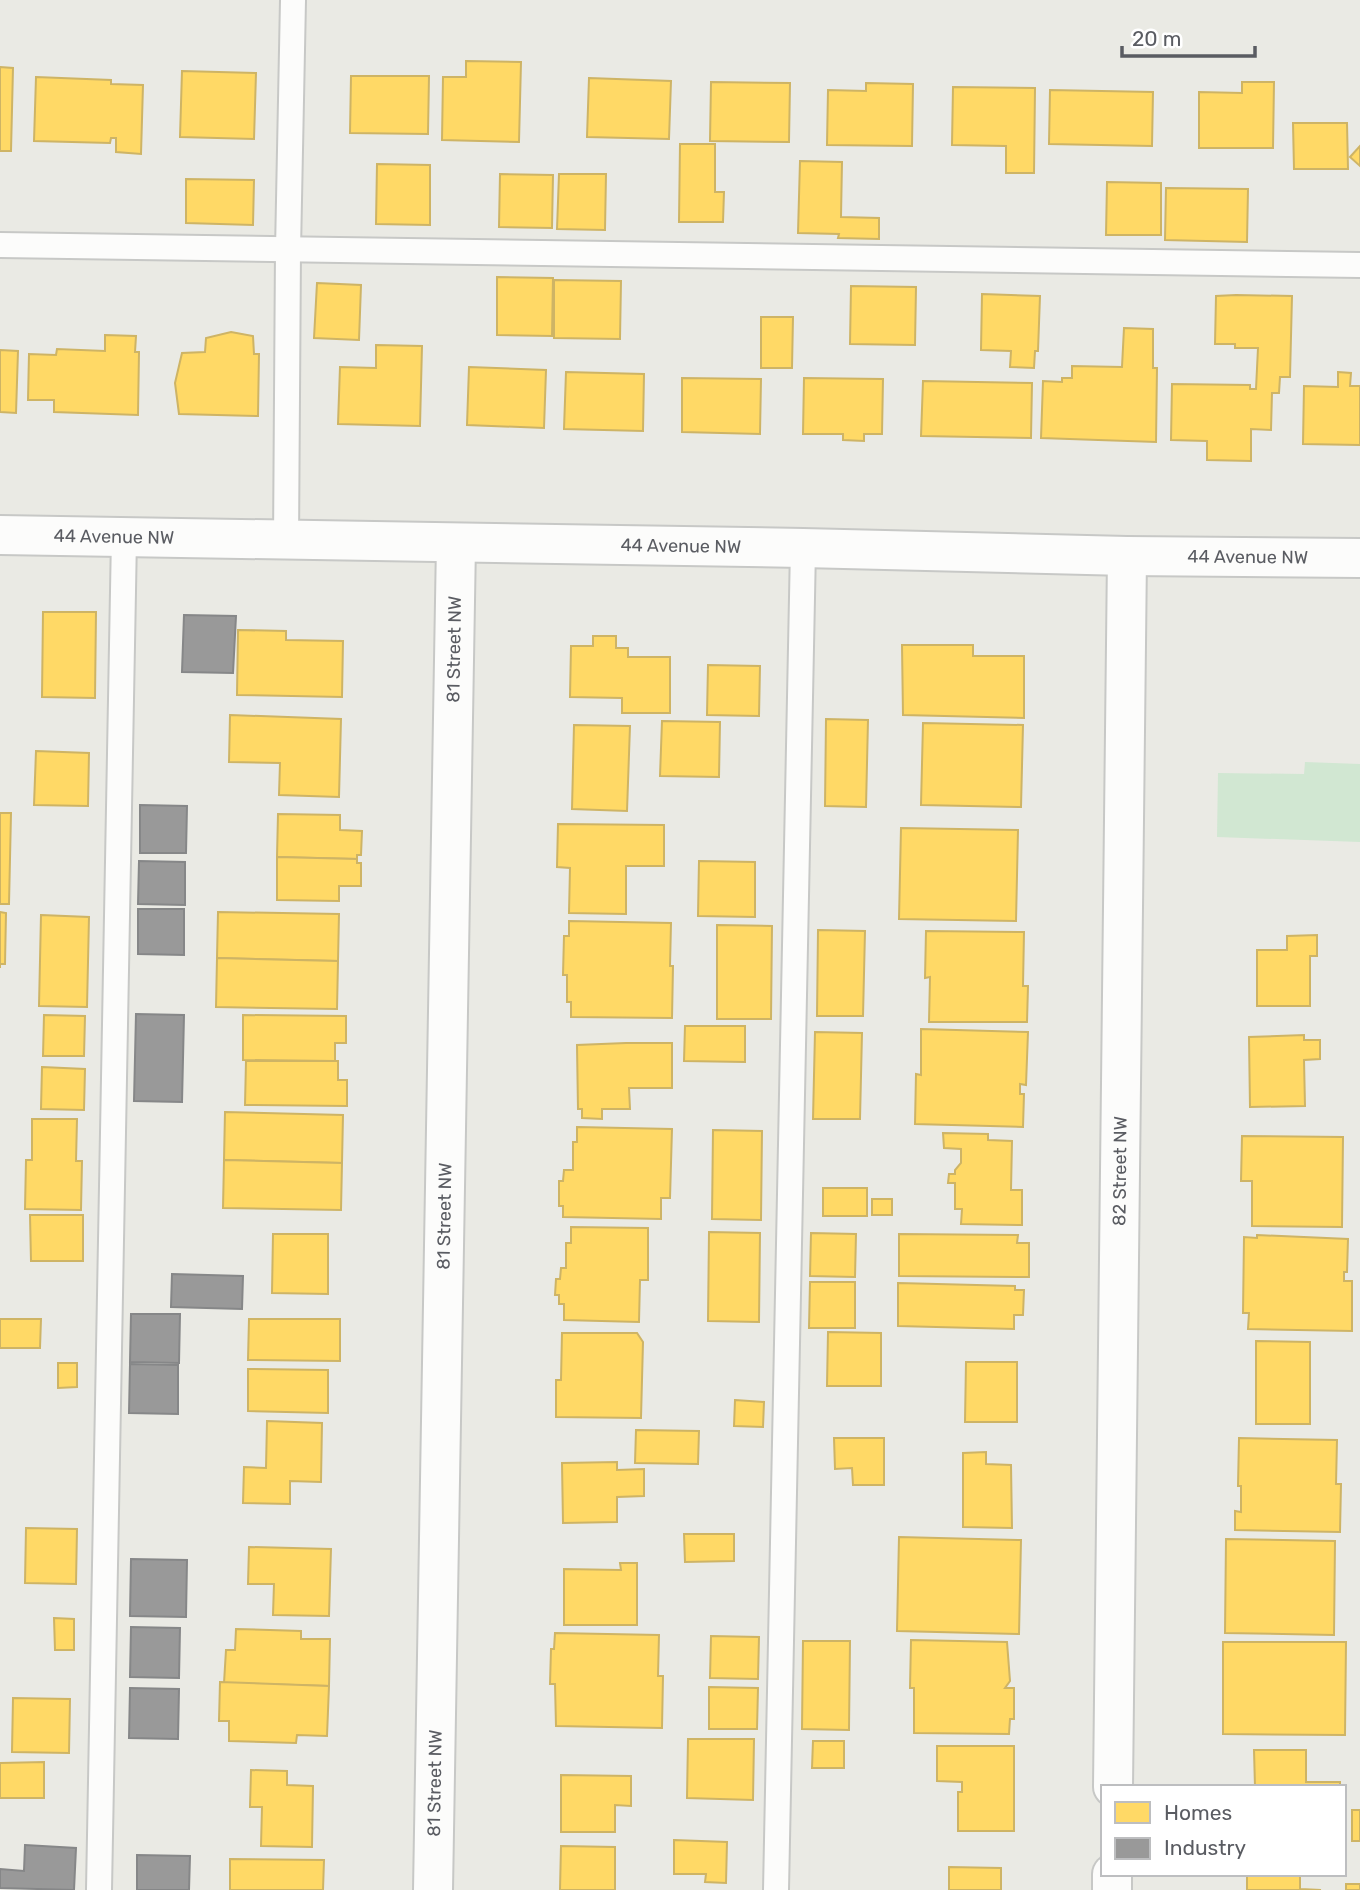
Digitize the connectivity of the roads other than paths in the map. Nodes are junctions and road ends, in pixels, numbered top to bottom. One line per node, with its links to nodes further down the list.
1 (293, 0): 3 (lane)
2 (0, 245): 3 (lane)
3 (288, 250): 4 (lane); 7 (lane)
4 (1360, 265)
5 (0, 536): 6 (street, 44 Avenue NW)
6 (124, 537): 7 (street, 44 Avenue NW); 13 (lane)
7 (286, 542): 8 (street, 44 Avenue NW)
8 (456, 543): 9 (street, 44 Avenue NW); 14 (street, 81 Street NW)
9 (803, 548): 10 (street, 44 Avenue NW); 15 (lane)
10 (1126, 556): 11 (street, 44 Avenue NW); 12 (street, 82 Street NW)
11 (1360, 558)
12 (1113, 1785)
13 (99, 1890)
14 (433, 1890)
15 (776, 1890)

